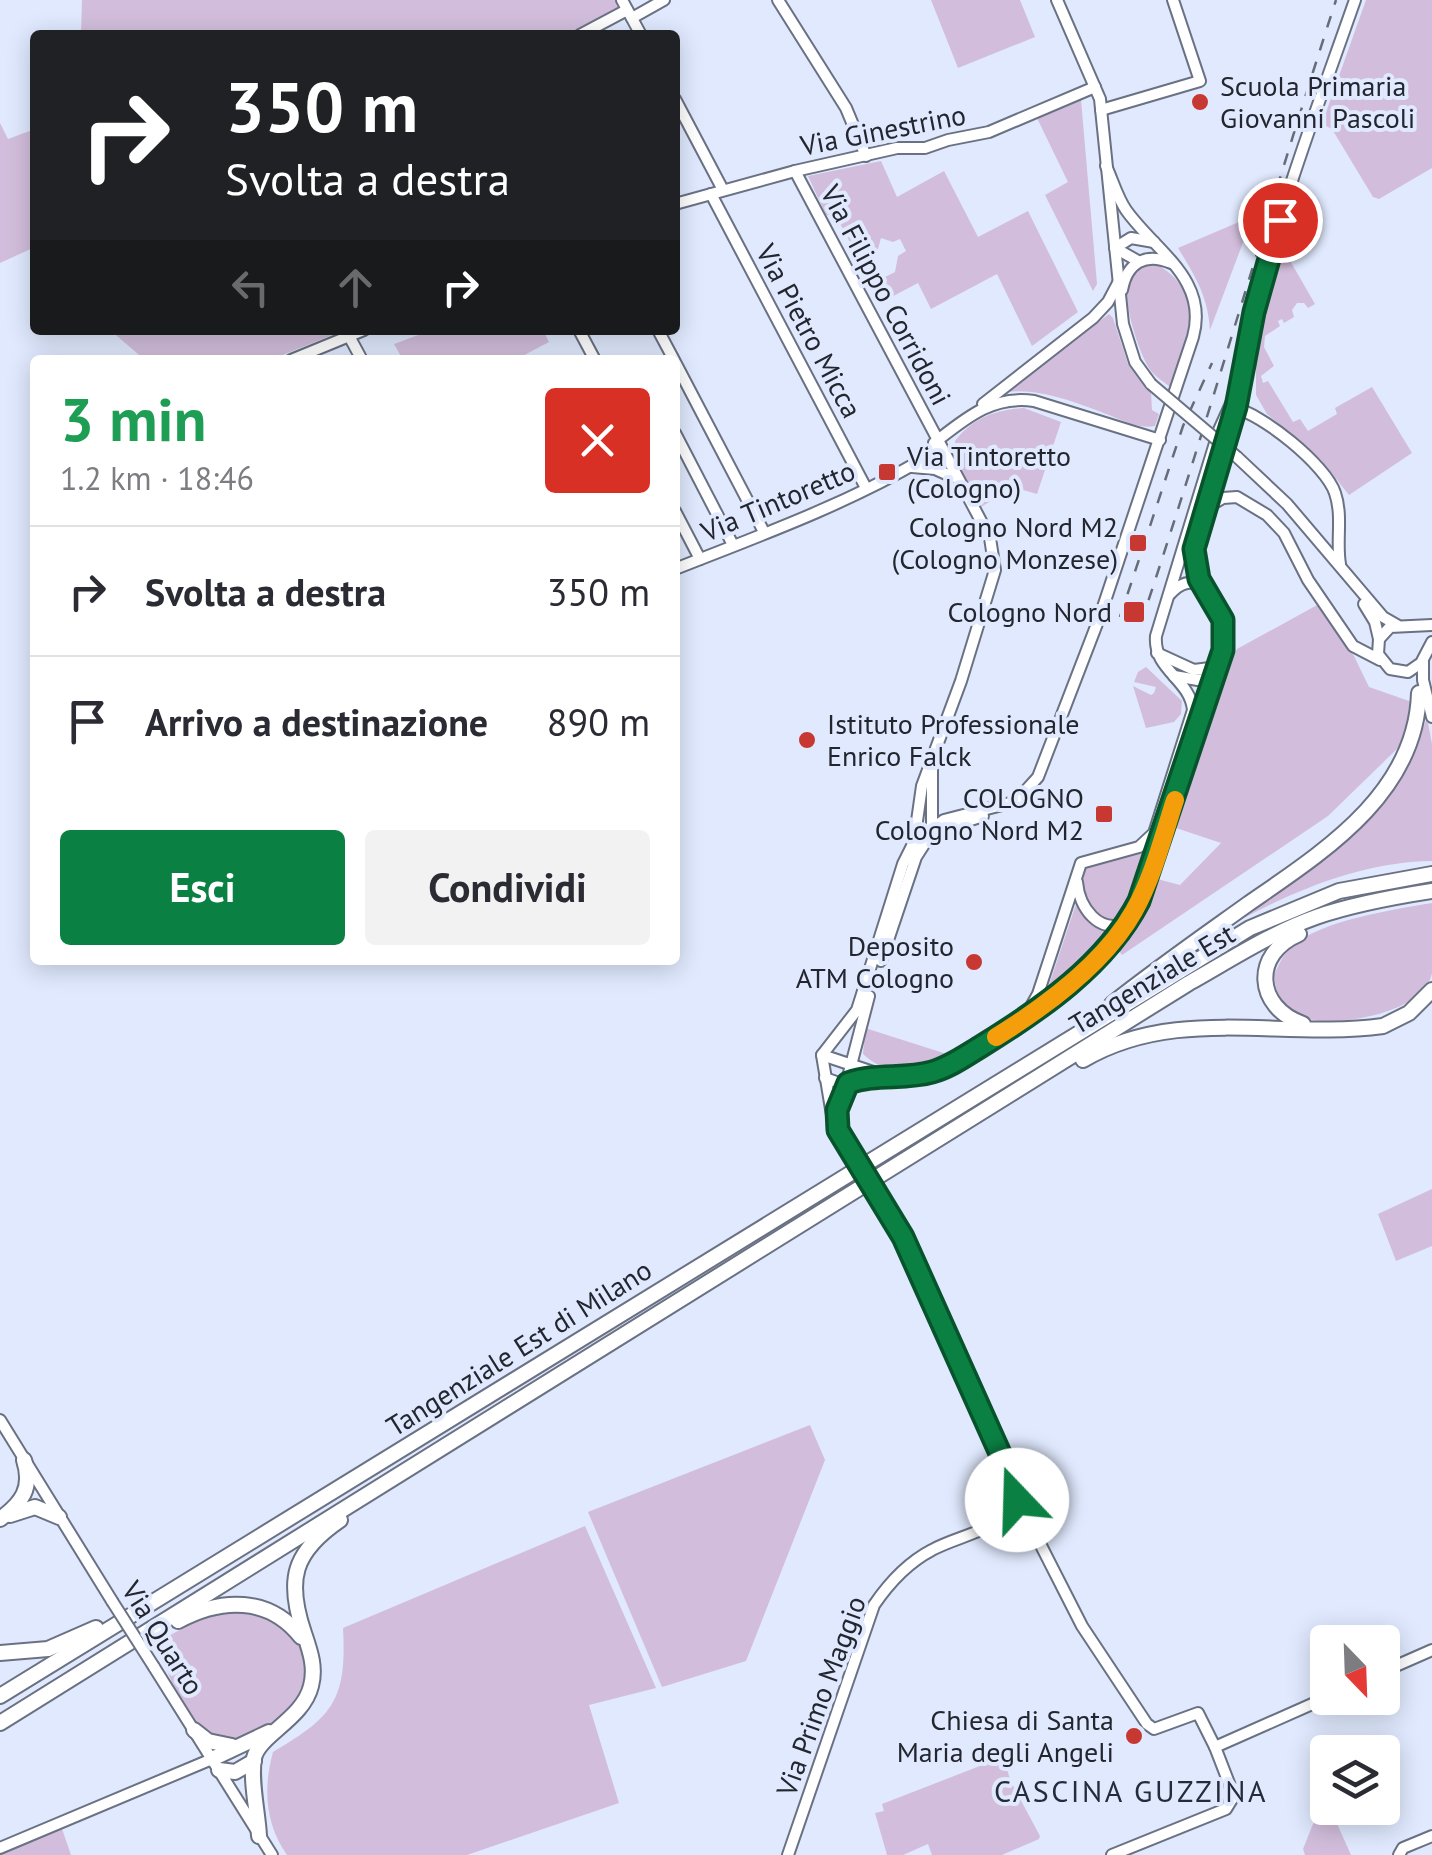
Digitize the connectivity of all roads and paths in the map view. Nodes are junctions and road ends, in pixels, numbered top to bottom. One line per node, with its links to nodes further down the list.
1 (664, 0): 6 (street)
2 (778, 0): 11 (street)
3 (1057, 0): 8 (street)
4 (1173, 0): 10 (street)
5 (1355, 0): 27 (street)
6 (627, 9): 7 (street)
7 (589, 30)
8 (1095, 87): 10 (street); 11 (street, Via Ginestrino)
9 (680, 108): 14 (street)
10 (1101, 110): 12 (street)
11 (866, 156): 13 (street, Via Ginestrino)
12 (1106, 166): 17 (street); 18 (street)
13 (795, 171): 14 (street, Via Ginestrino); 29 (street, Via Filippo Corridoni)
14 (724, 190): 15 (street, Via Ginestrino)
15 (711, 194): 16 (street, Via Ginestrino); 36 (street, Via Pietro Micca)
16 (680, 203)
17 (1154, 242): 18 (street); 20 (street)
18 (1115, 248): 19 (street); 21 (street)
19 (1138, 261): 20 (street); 22 (street)
20 (1175, 265): 30 (street)
21 (1118, 282): 22 (street); 28 (street, Via Tintoretto)
22 (1120, 301): 44 (street, bridge)
23 (350, 336): 24 (street); 25 (street)
24 (306, 355)
25 (360, 355)
26 (680, 372): 40 (street)
27 (1232, 408): 32 (street); 35 (street); 44 (street)
28 (966, 417): 29 (street, Via Tintoretto); 30 (street, Via Tintoretto)
29 (938, 440): 33 (street, Via Tintoretto); 34 (street, Via Filippo Corridoni)
30 (1160, 440): 61 (street)
31 (680, 443): 41 (street)
32 (1206, 468): 35 (street); 47 (street)
33 (902, 469): 34 (street); 36 (street, Via Tintoretto)
34 (958, 481): 60 (street, Via Filippo Corridoni)
35 (1213, 483): 37 (street); 38 (street)
36 (866, 488): 40 (street, Via Tintoretto)
37 (1237, 497): 38 (street); 54 (street)
38 (1204, 510): 46 (street)
39 (680, 521): 42 (street)
40 (764, 532): 41 (street, Via Tintoretto)
41 (733, 545): 42 (street, Via Tintoretto)
42 (700, 560): 43 (street, Via Tintoretto)
43 (680, 568)
44 (1342, 570): 45 (street)
45 (1351, 582): 48 (street); 51 (street)
46 (1204, 588): 47 (street); 55 (street)
47 (1170, 594): 53 (street)
48 (1397, 624): 50 (street); 51 (street)
49 (1432, 625): 50 (street)
50 (1412, 626): 52 (street)
51 (1379, 640): 54 (street)
52 (1427, 651): 56 (street); 59 (street)
53 (1156, 653): 55 (street); 57 (street)
54 (1380, 660): 56 (street)
55 (1216, 672): 57 (street); 70 (street)
56 (1401, 672): 58 (street)
57 (1173, 676): 67 (street)
58 (1419, 693): 59 (street); 74 (highway)
59 (1432, 716)
60 (932, 762): 62 (street); 64 (street, Via Filippo Corridoni)
61 (1020, 798): 63 (street); 65 (street)
62 (932, 800): 63 (street); 65 (street)
63 (963, 815): 65 (street)
64 (917, 816): 65 (street); 66 (street, Via Filippo Corridoni)
65 (934, 829): 66 (street); 75 (street)
66 (914, 842): 76 (street)
67 (1079, 866): 70 (street); 72 (street)
68 (1432, 874): 74 (highway, Tangenziale Est)
69 (1427, 892): 73 (highway); 82 (highway, Tangenziale Est)
70 (1126, 923): 72 (street)
71 (1432, 990): 73 (highway)
72 (1017, 1024): 78 (street)
73 (1313, 1028): 82 (highway)
74 (1064, 1042): 91 (highway, Tangenziale Est di Milano)
75 (854, 1046): 77 (street); 78 (street)
76 (822, 1055): 77 (street); 79 (street)
77 (850, 1065): 78 (street); 80 (street)
78 (884, 1076): 80 (street)
79 (826, 1078): 80 (street); 81 (street)
80 (848, 1083): 81 (street)
81 (842, 1135): 88 (street, bridge)
82 (916, 1153): 84 (highway, Tangenziale Est di Milano)
83 (0, 1420): 85 (street, Via Quarto)
84 (440, 1447): 93 (highway); 98 (highway, Tangenziale Est di Milano)
85 (24, 1460): 86 (street, Via Quarto); 87 (highway)
86 (43, 1491): 87 (highway); 89 (street, Via Quarto)
87 (27, 1504): 89 (highway); 90 (highway)
88 (1016, 1505): 102 (street); 109 (street, Via Primo Maggio)
89 (59, 1517): 100 (street, Via Quarto, bridge)
90 (0, 1519)
91 (139, 1611): 94 (highway); 96 (highway, Tangenziale Est di Milano)
92 (1432, 1650): 95 (street)
93 (310, 1651): 98 (highway); 99 (highway)
94 (0, 1653)
95 (1400, 1664)
96 (0, 1696)
97 (1310, 1705): 102 (street)
98 (4, 1720)
99 (283, 1726): 101 (highway); 103 (highway)
100 (194, 1730): 101 (highway); 104 (street, Via Quarto)
101 (238, 1746): 104 (highway)
102 (1215, 1747): 110 (street)
103 (254, 1760): 104 (highway); 105 (highway)
104 (215, 1764): 105 (street, Via Quarto); 107 (street)
105 (259, 1836): 108 (street, Via Quarto)
106 (1432, 1836): 111 (street)
107 (0, 1848)
108 (272, 1855)
109 (788, 1855)
110 (1112, 1855)
111 (1399, 1855)

